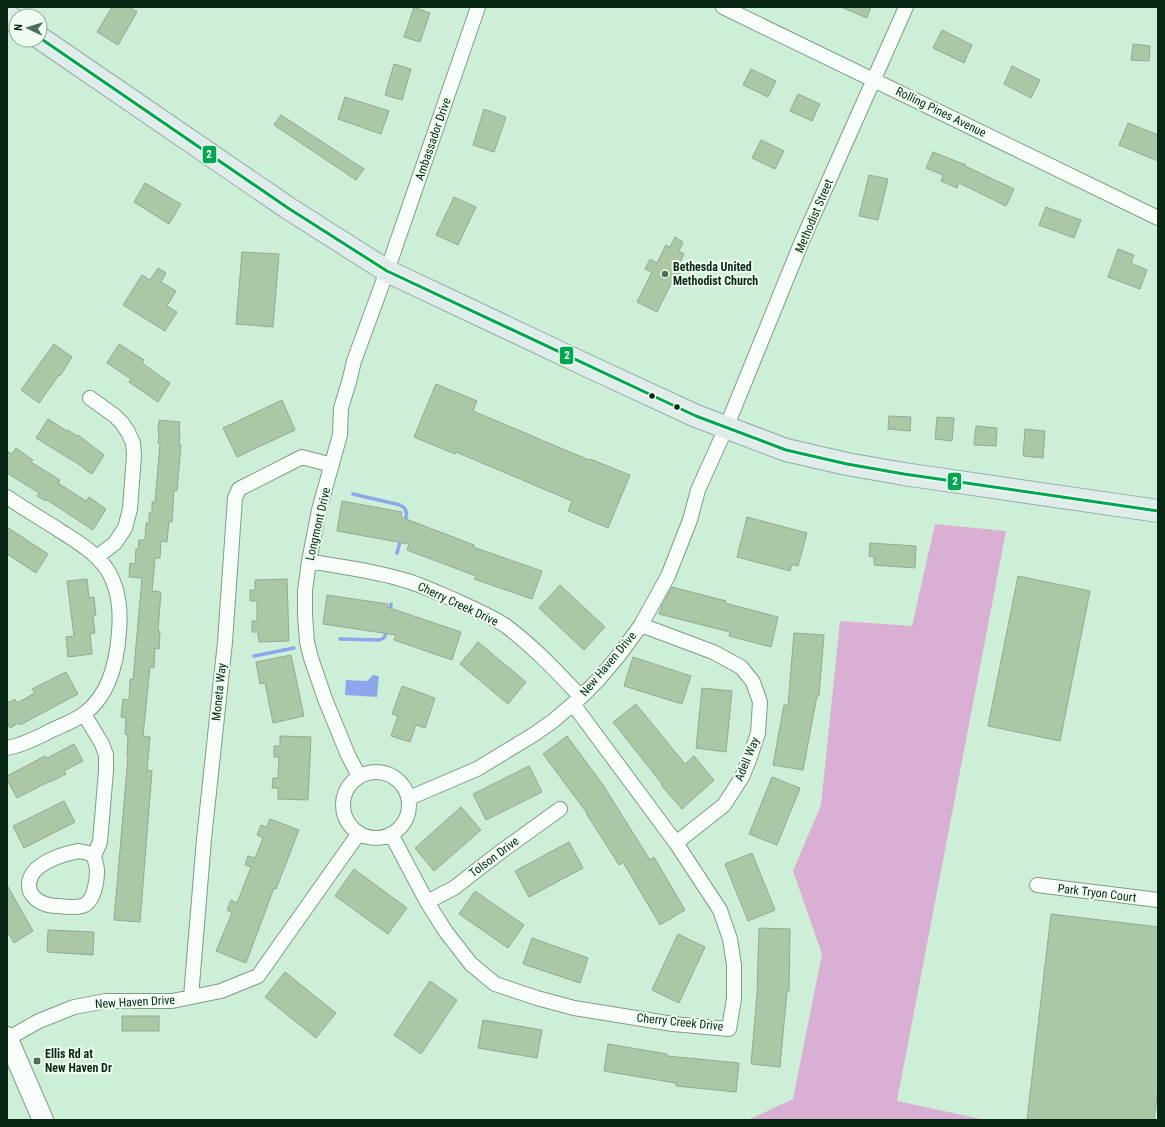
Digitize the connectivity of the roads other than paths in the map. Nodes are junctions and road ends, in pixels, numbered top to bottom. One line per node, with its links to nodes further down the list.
1 (478, 7): 7 (street, Ambassador Drive)
2 (723, 7): 5 (street, Rolling Pines Avenue)
3 (906, 7): 5 (street, Methodist Street)
4 (48, 43): 7 (main road)
5 (875, 80): 6 (street, Rolling Pines Avenue); 9 (street, Methodist Street)
6 (1158, 218)
7 (387, 271): 9 (main road); 10 (street, Longmont Drive)
8 (90, 398): 13 (street)
9 (726, 428): 12 (main road); 15 (street, New Haven Drive)
10 (332, 465): 14 (street, Longmont Drive); 29 (street, Moneta Way)
11 (7, 497): 13 (street)
12 (1158, 511)
13 (97, 557): 17 (street)
14 (309, 561): 16 (street, Cherry Creek Drive); 19 (street, Longmont Drive)
15 (641, 625): 16 (street, New Haven Drive); 24 (street, Adell Way)
16 (577, 700): 20 (street, New Haven Drive); 24 (street, Cherry Creek Drive)
17 (84, 714): 18 (street); 25 (street)
18 (7, 748)
19 (359, 776): 20 (street); 22 (street)
20 (409, 798): 23 (street)
21 (560, 809): 28 (street, Tolson Drive)
22 (359, 833): 23 (street); 29 (street, New Haven Drive)
23 (391, 834): 28 (street, Cherry Creek Drive)
24 (676, 844): 28 (street, Cherry Creek Drive)
25 (94, 856): 25 (street)
26 (1037, 885): 27 (street, Park Tryon Court)
27 (1158, 900)
28 (427, 902)
29 (191, 997): 30 (street, New Haven Drive)
30 (7, 1038): 31 (main road)
31 (43, 1120)

